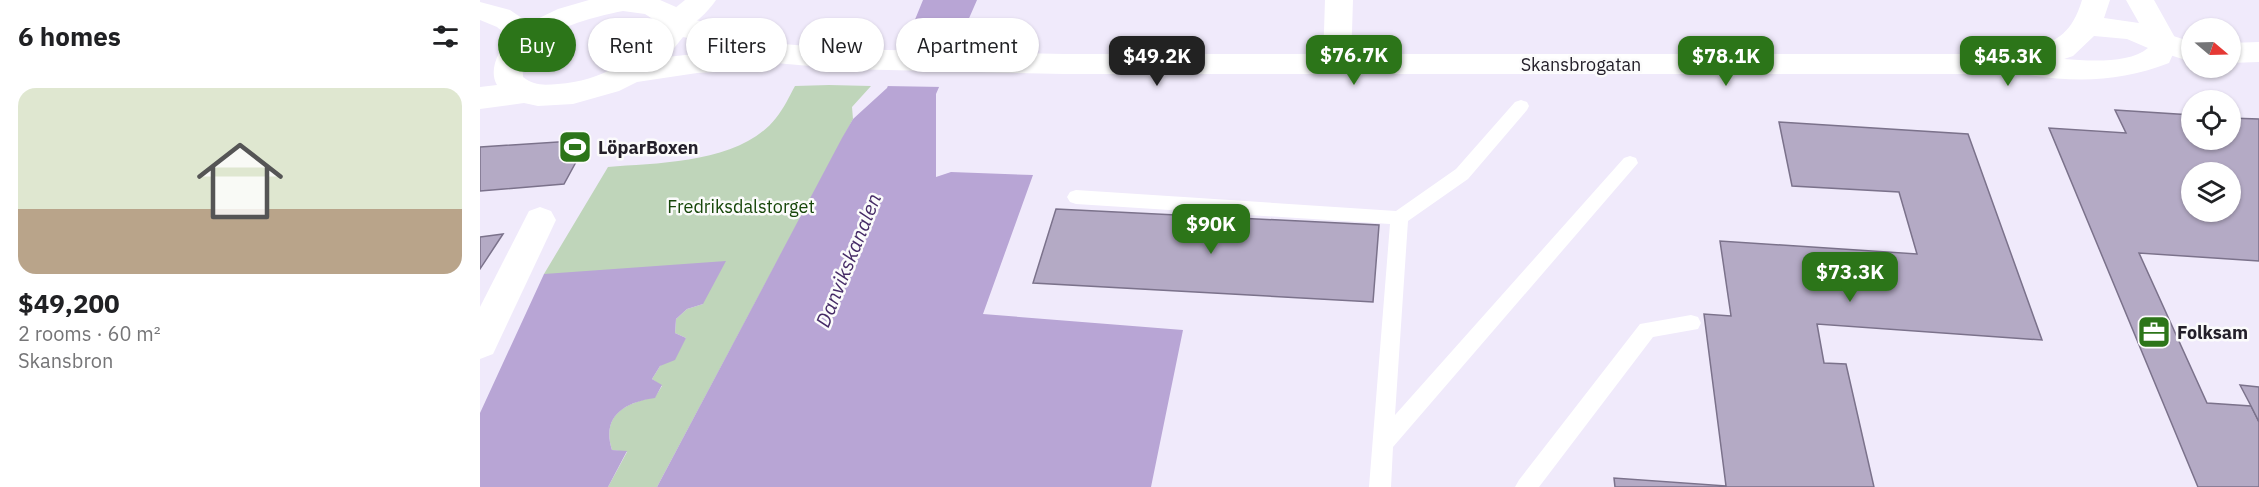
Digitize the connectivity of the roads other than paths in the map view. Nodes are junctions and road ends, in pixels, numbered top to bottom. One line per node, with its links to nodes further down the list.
1 (502, 0): 6 (street)
2 (544, 0): 8 (street)
3 (702, 0): 13 (street)
4 (1339, 0): 21 (street)
5 (2140, 0): 16 (street)
6 (480, 2)
7 (651, 2): 8 (street); 13 (street)
8 (600, 5): 12 (street)
9 (480, 12): 11 (street)
10 (2092, 13): 16 (street); 22 (street); 23 (street, Skansbrogatan)
11 (503, 18)
12 (560, 18)
13 (676, 25): 14 (street); 15 (street)
14 (686, 27)
15 (674, 28)
16 (2164, 43): 17 (street); 22 (street)
17 (2181, 48)
18 (2259, 52): 19 (street)
19 (2241, 53)
20 (787, 54): 21 (street, Skansbrogatan)
21 (1337, 62): 23 (street, Skansbrogatan)
22 (2143, 63): 23 (street, Skansbrogatan)
23 (2023, 64)
24 (634, 72): 26 (street)
25 (493, 73): 26 (street)
26 (524, 93): 27 (street)
27 (480, 98)
28 (1521, 106): 31 (lane)
29 (1630, 163): 35 (lane)
30 (1076, 197): 31 (lane)
31 (1399, 218): 35 (lane)
32 (540, 220): 34 (street)
33 (1691, 323): 37 (lane)
34 (480, 343)
35 (1382, 445): 36 (lane)
36 (1380, 487)
37 (1526, 487)

